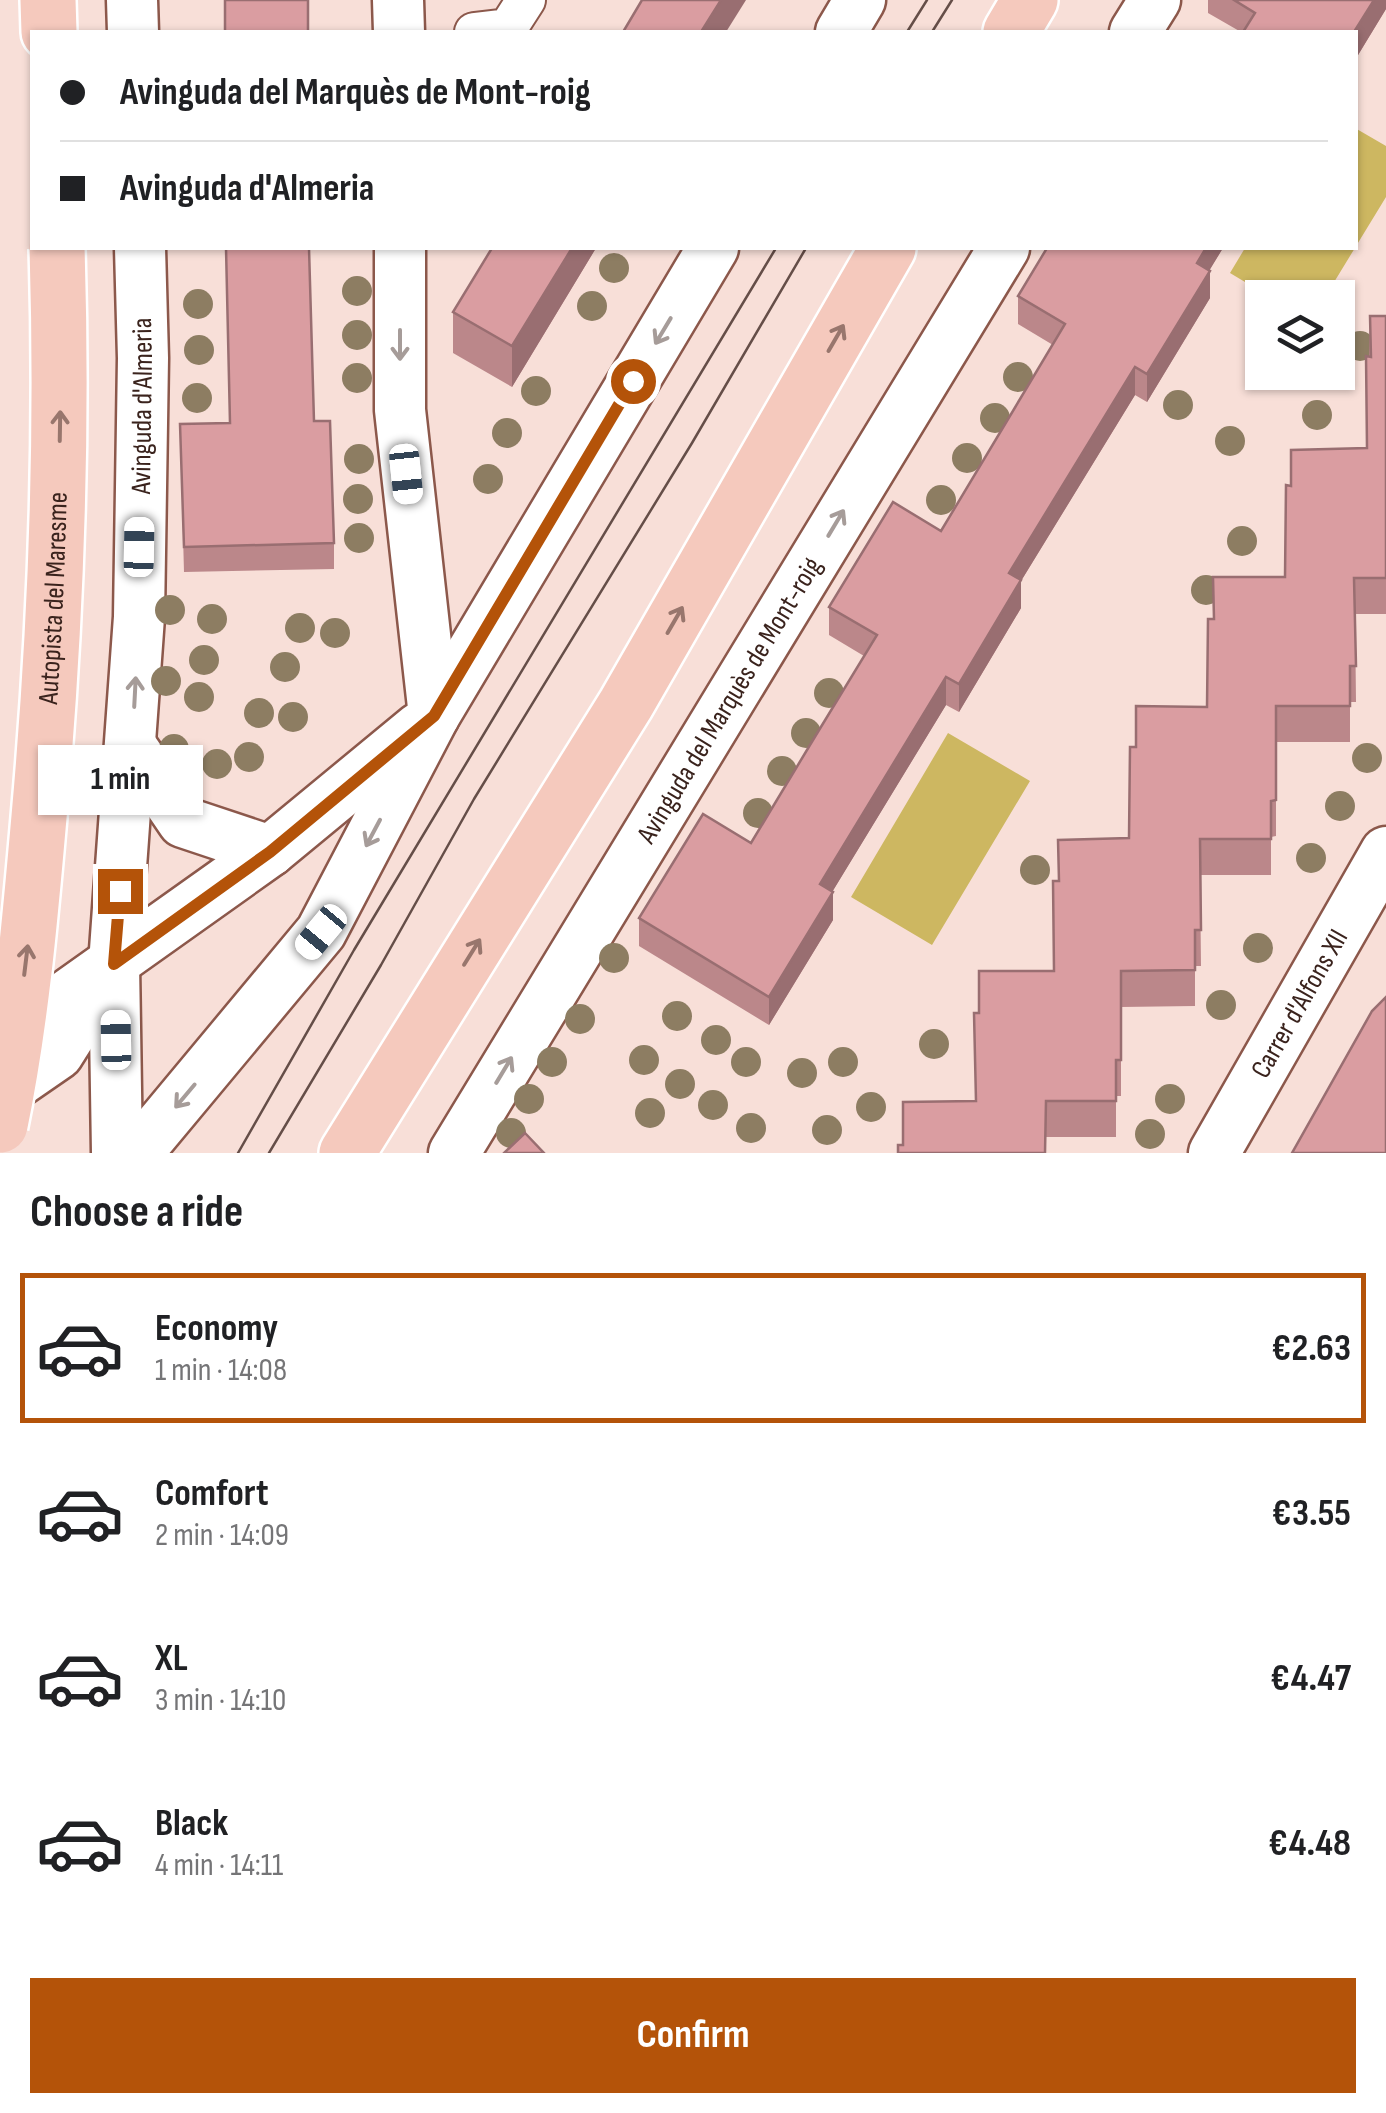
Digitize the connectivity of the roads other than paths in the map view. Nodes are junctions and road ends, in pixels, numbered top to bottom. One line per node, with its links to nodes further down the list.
1 (48, 0): 8 (highway)
2 (132, 0): 9 (street)
3 (398, 0): 10 (street)
4 (526, 0): 11 (street)
5 (860, 0): 12 (street)
6 (1030, 0): 13 (highway)
7 (1154, 0): 14 (street)
8 (50, 30)
9 (134, 30)
10 (399, 30)
11 (491, 30)
12 (842, 30)
13 (1012, 30)
14 (1136, 30)
15 (57, 250): 28 (highway, Autopista del Maresme, one-way to 15, bridge)
16 (140, 250): 22 (street, Avinguda d'Almeria, one-way to 16)
17 (400, 250): 21 (street, one-way to 21)
18 (712, 250): 21 (street, one-way to 21)
19 (887, 250): 31 (highway, one-way to 19)
20 (1003, 250): 32 (street, Avinguda del Marquès de Mont-roig, one-way to 20)
21 (434, 716): 23 (street); 30 (street, one-way to 30)
22 (132, 746): 23 (street); 25 (street, Avinguda d'Almeria)
23 (270, 852): 25 (street)
24 (1386, 852): 33 (street, Carrer d'Alfons XII)
25 (114, 964): 26 (street); 27 (street); 29 (street, Avinguda d'Almeria)
26 (0, 1043)
27 (0, 1094)
28 (0, 1125)
29 (117, 1153)
30 (137, 1153)
31 (346, 1153)
32 (454, 1153)
33 (1214, 1153)

